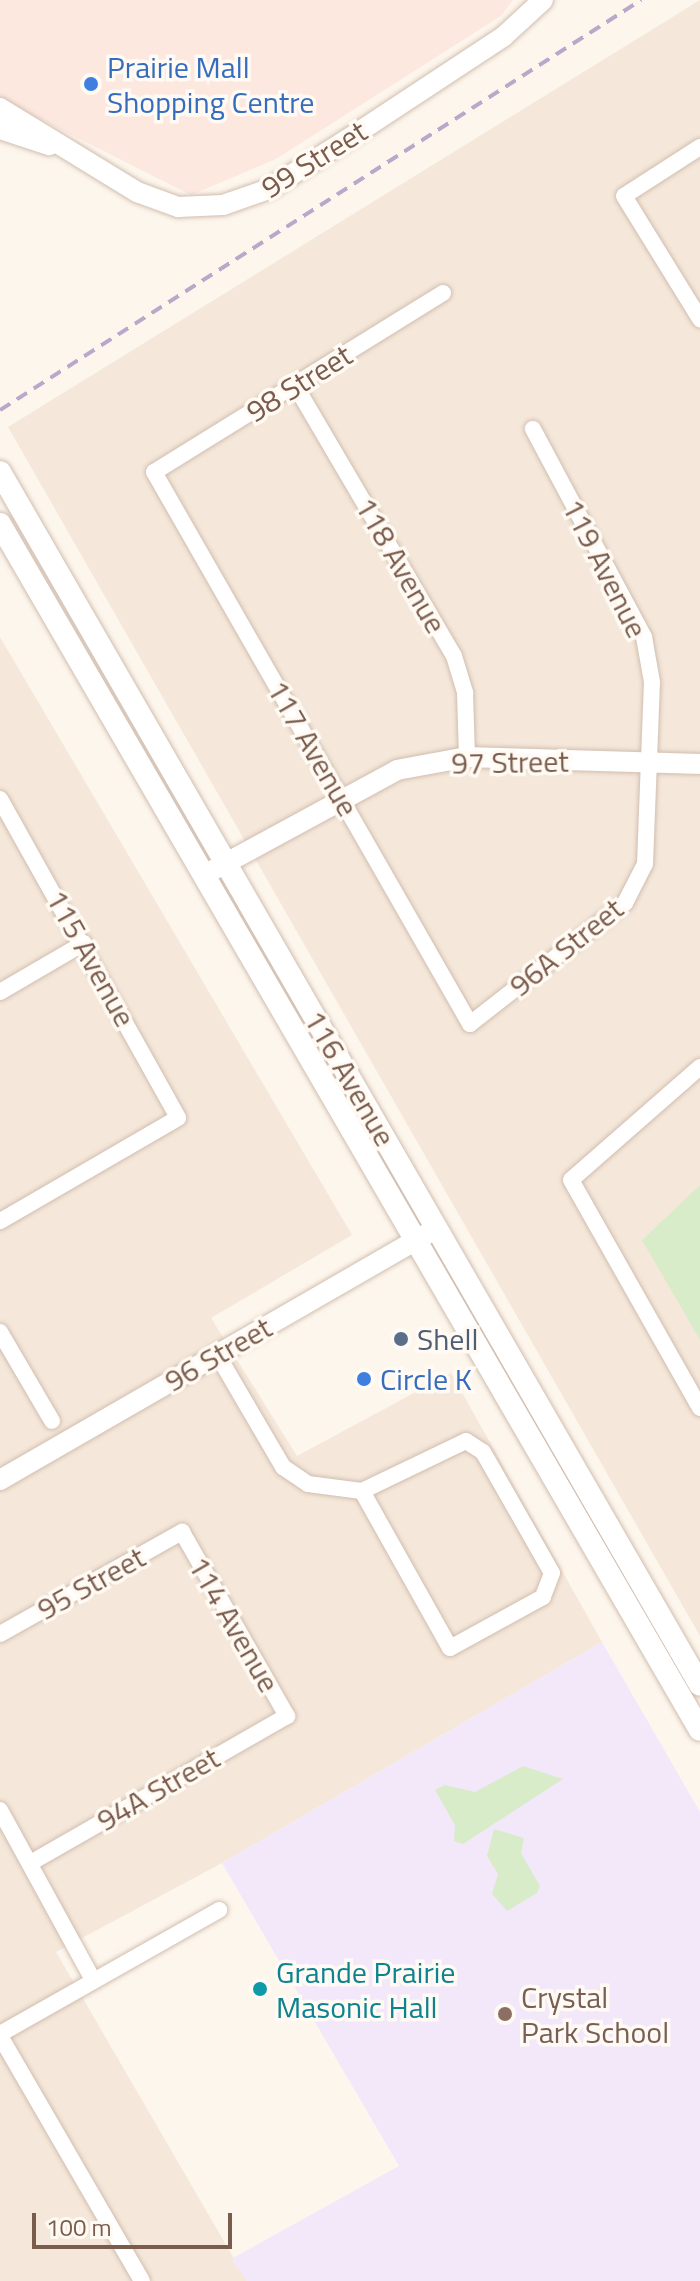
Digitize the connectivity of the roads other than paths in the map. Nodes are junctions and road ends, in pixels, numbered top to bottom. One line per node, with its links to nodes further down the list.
1 (543, 0): 5 (street, 99 Street)
2 (0, 108): 5 (street, 99 Street)
3 (0, 129): 5 (street, 99 Street)
4 (700, 147): 7 (street)
5 (61, 149)
6 (443, 293): 8 (street, 98 Street)
7 (700, 319)
8 (295, 385): 11 (street, 98 Street); 13 (street, 118 Avenue)
9 (533, 429): 14 (street, 119 Avenue)
10 (0, 472): 18 (main road, 116 Avenue)
11 (154, 472): 17 (street, 117 Avenue)
12 (0, 524): 19 (main road, 116 Avenue)
13 (467, 757): 14 (street, 97 Street); 17 (street, 97 Street)
14 (648, 762): 15 (street, 97 Street); 22 (street, 96A Street)
15 (700, 764)
16 (0, 799): 20 (street, 115 Avenue)
17 (343, 799): 18 (street, 97 Street); 22 (street, 117 Avenue)
18 (225, 863): 19 (street, 97 Street); 25 (main road, 116 Avenue)
19 (204, 875): 26 (main road, 116 Avenue)
20 (84, 943): 21 (street); 24 (street, 115 Avenue)
21 (0, 992)
22 (470, 1024)
23 (700, 1067): 29 (street)
24 (0, 1221)
25 (437, 1228): 26 (street, 96 Street); 35 (main road, 116 Avenue)
26 (414, 1241): 28 (street, 96 Street); 37 (main road, 116 Avenue)
27 (0, 1332): 30 (street)
28 (217, 1354): 31 (street, 96 Street); 32 (street)
29 (700, 1408)
30 (52, 1421)
31 (0, 1480)
32 (362, 1491): 32 (street)
33 (182, 1532): 34 (street, 95 Street); 36 (street, 114 Avenue)
34 (0, 1634)
35 (700, 1685)
36 (287, 1716): 39 (street, 94A Street)
37 (700, 1730)
38 (0, 1810): 39 (street)
39 (30, 1863): 41 (street)
40 (219, 1910): 41 (street)
41 (93, 1980): 42 (street)
42 (0, 2035): 43 (street)
43 (142, 2281)

